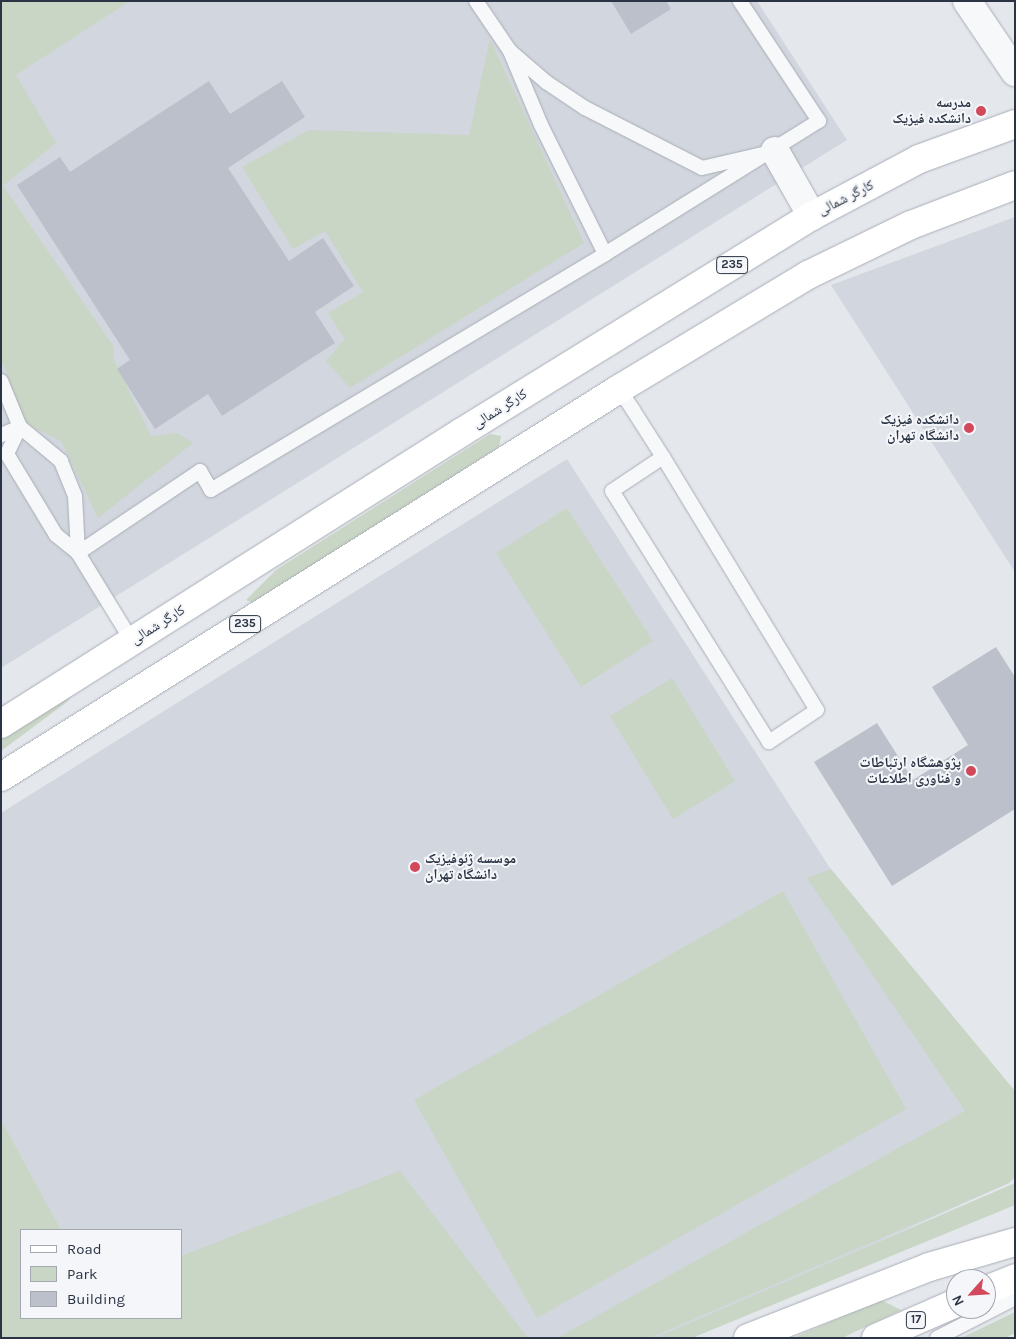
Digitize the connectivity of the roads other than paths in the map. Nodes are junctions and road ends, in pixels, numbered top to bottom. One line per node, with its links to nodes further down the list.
1 (476, 1): 4 (lane)
2 (740, 1): 7 (lane)
3 (967, 1): 5 (street)
4 (510, 51): 7 (lane); 10 (lane)
5 (1015, 72)
6 (1015, 124): 9 (main road, کارگر شمالی / 235)
7 (775, 151): 9 (street); 10 (lane)
8 (1015, 185): 12 (main road, 235)
9 (812, 216): 17 (main road, کارگر شمالی / 235)
10 (605, 254): 16 (lane)
11 (1, 381): 13 (lane)
12 (619, 389): 15 (lane); 19 (main road, 235)
13 (20, 427): 14 (lane); 16 (lane); 16 (lane)
14 (1, 435)
15 (662, 458): 15 (lane)
16 (78, 553): 17 (lane)
17 (132, 641): 18 (main road, کارگر شمالی / 235)
18 (1, 724)
19 (1, 777)
20 (1015, 1242): 25 (main road)
21 (1015, 1278): 22 (main road)
22 (996, 1286)
23 (1015, 1298): 27 (lane)
24 (946, 1307): 26 (main road, 17)
25 (748, 1338)
26 (876, 1338)
27 (937, 1338)

